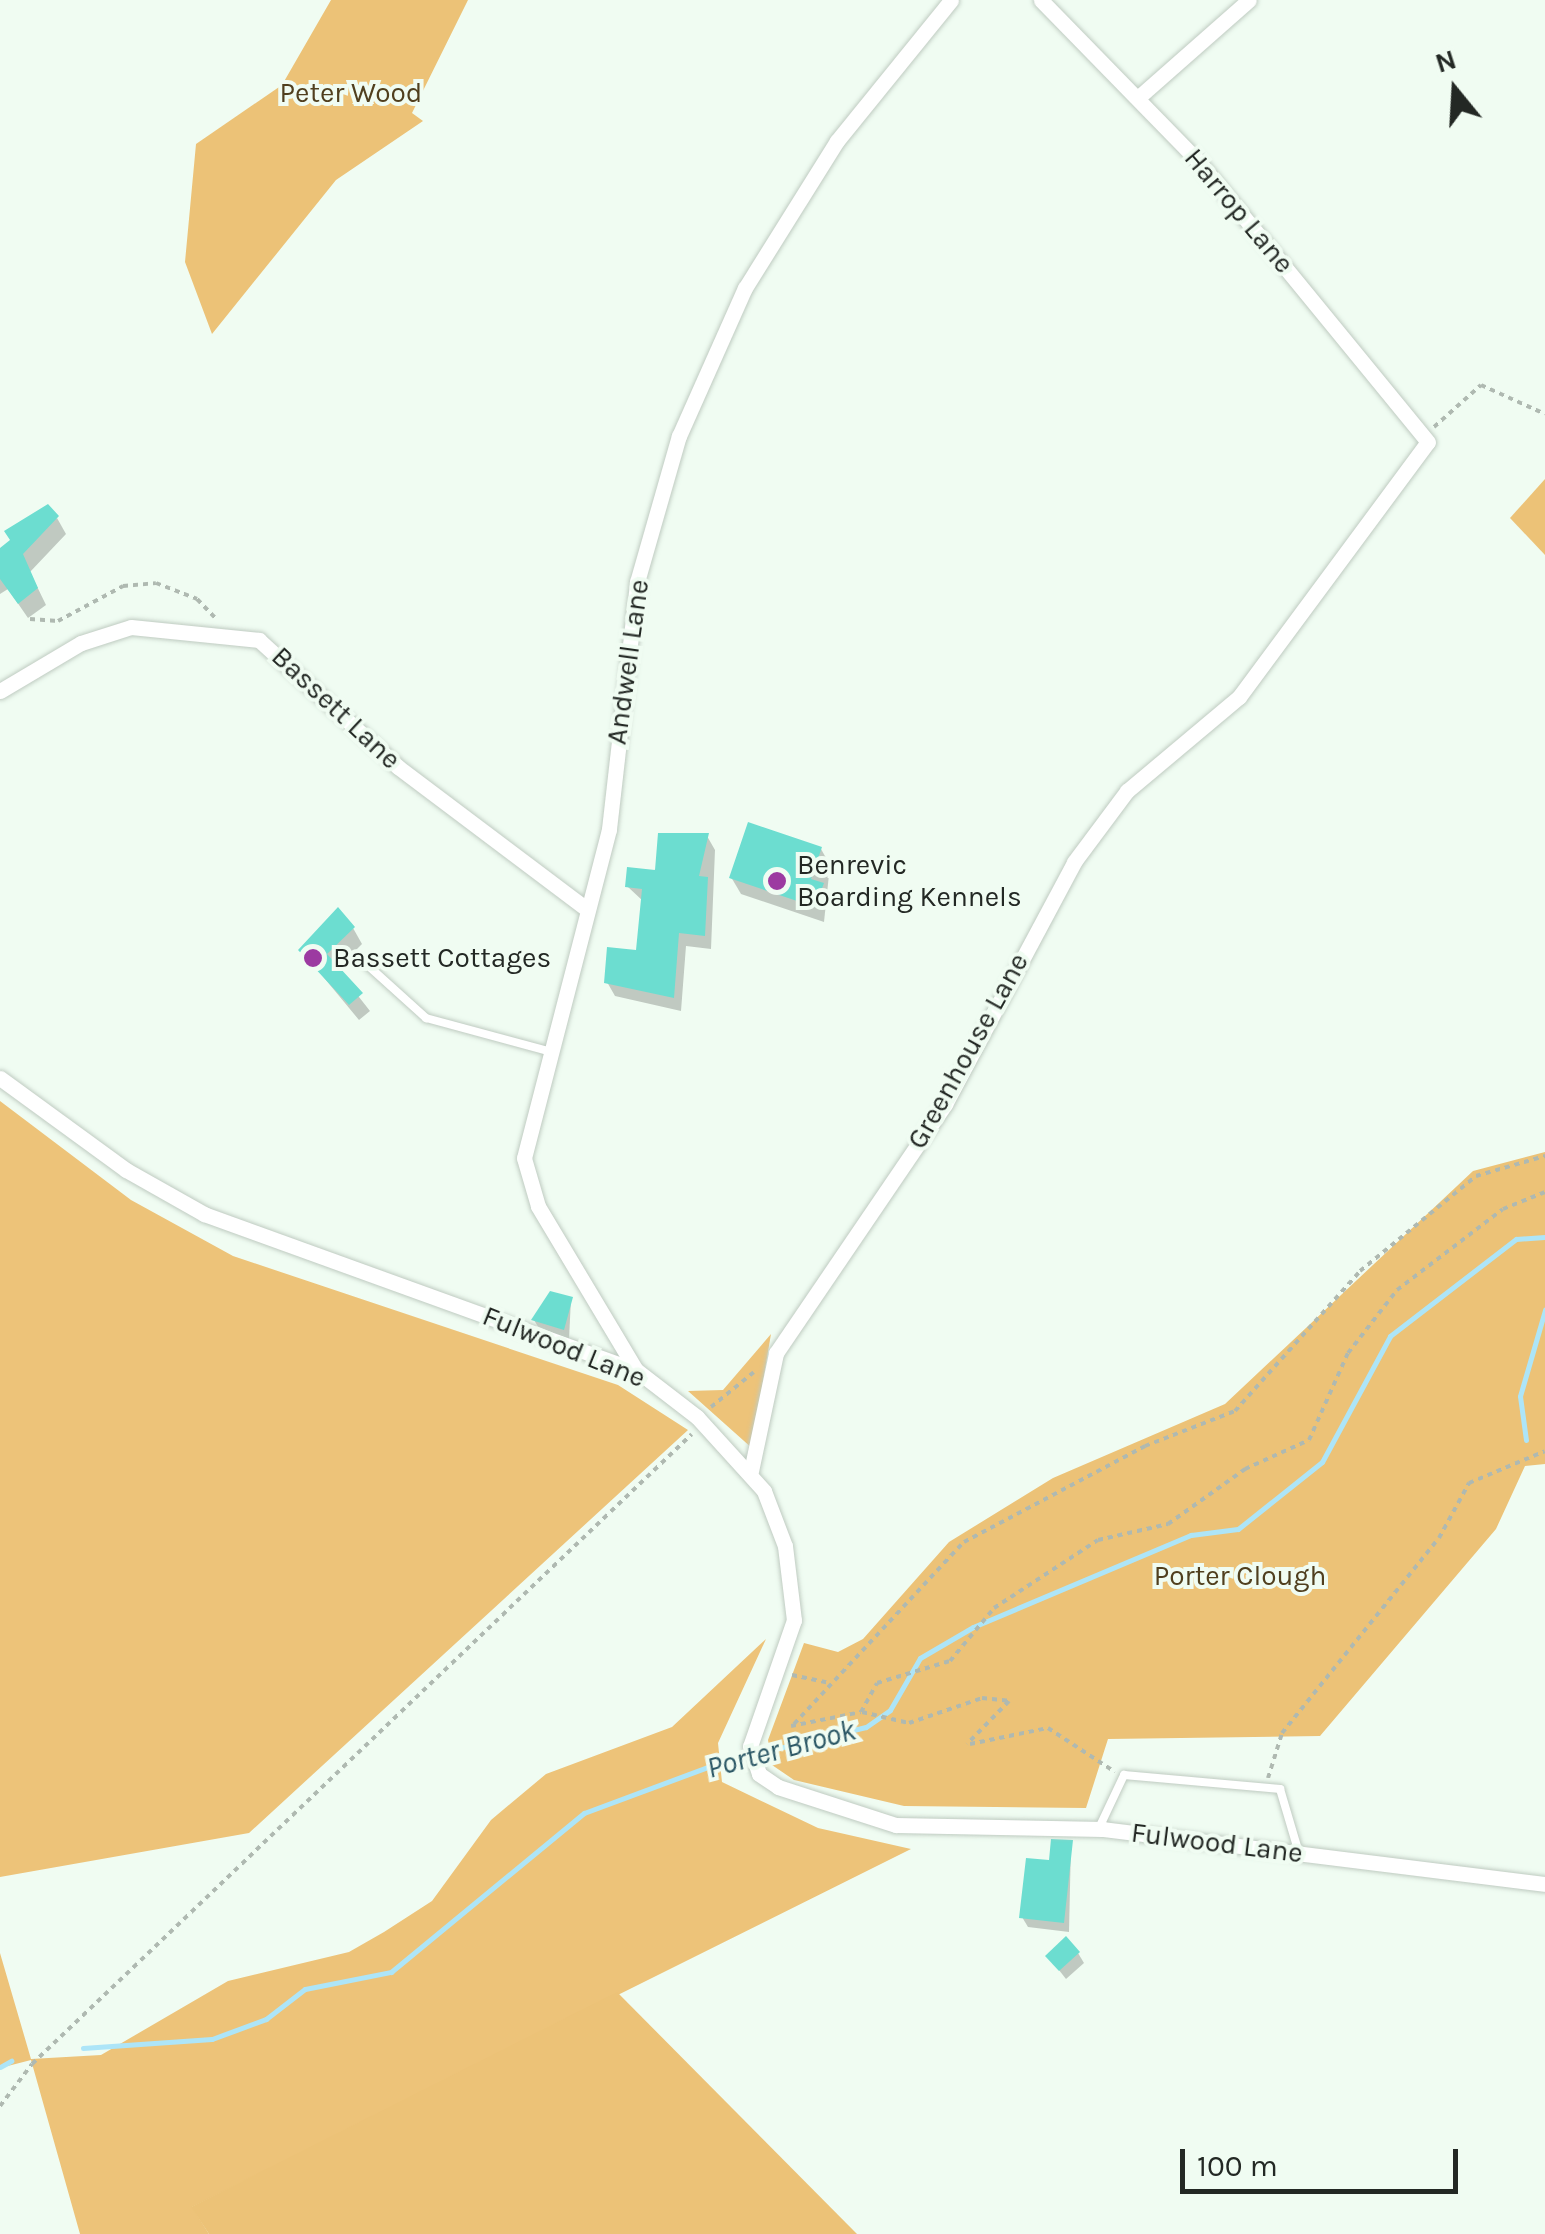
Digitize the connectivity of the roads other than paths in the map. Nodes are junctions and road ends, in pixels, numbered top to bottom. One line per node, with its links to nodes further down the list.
1 (951, 0): 7 (street, Andwell Lane)
2 (1041, 0): 4 (street, Harrop Lane)
3 (1248, 0): 4 (street)
4 (1140, 96): 5 (street, Harrop Lane)
5 (1427, 430): 12 (street, Greenhouse Lane)
6 (0, 691): 7 (street, Bassett Lane)
7 (585, 908): 9 (street, Andwell Lane)
8 (364, 962): 9 (lane)
9 (545, 1050): 11 (street, Andwell Lane)
10 (0, 1078): 11 (street, Fulwood Lane)
11 (636, 1370): 12 (street, Fulwood Lane)
12 (751, 1472): 13 (street, Fulwood Lane)
13 (1099, 1828): 14 (street, Fulwood Lane); 14 (lane)
14 (1299, 1852): 15 (street, Fulwood Lane)
15 (1545, 1884)

